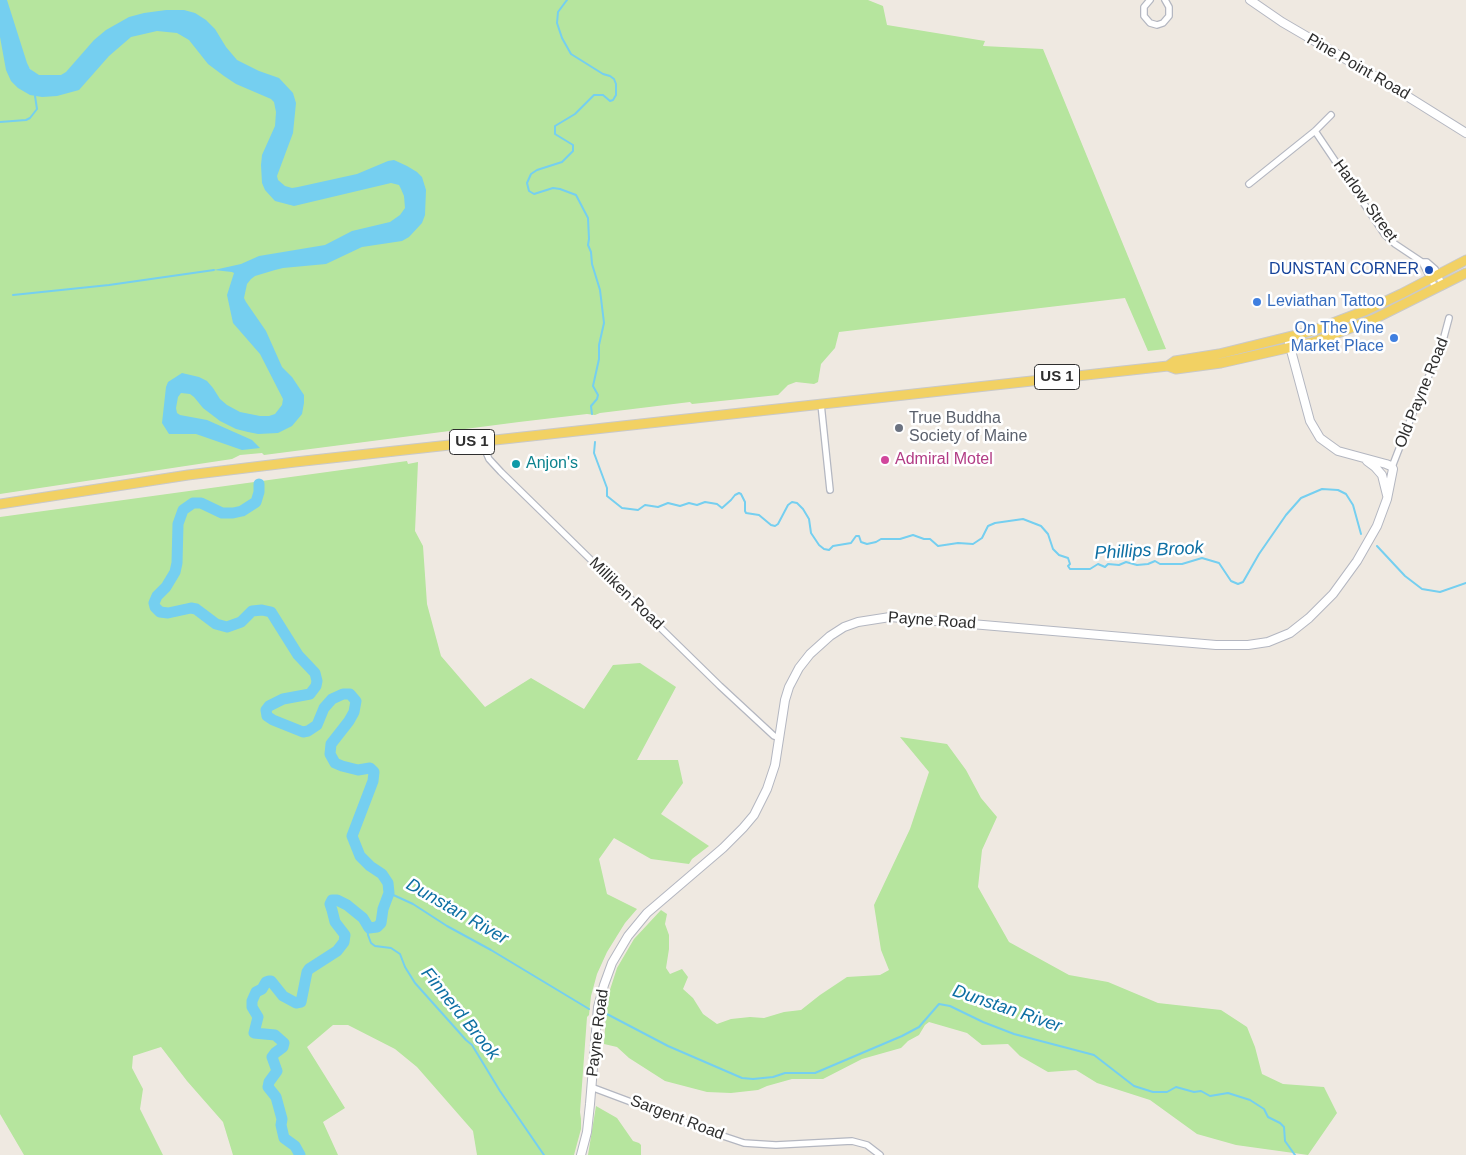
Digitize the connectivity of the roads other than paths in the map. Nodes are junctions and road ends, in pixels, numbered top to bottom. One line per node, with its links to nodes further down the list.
1 (1150, 0): 2 (street)
2 (1165, 0)
3 (1250, 0): 6 (main road, Pine Point Road)
4 (1331, 115): 5 (street)
5 (1315, 131): 7 (street); 10 (street, Harlow Street)
6 (1466, 133)
7 (1249, 184)
8 (1466, 260): 10 (main road, US 1)
9 (1466, 273): 11 (main road, US 1)
10 (1434, 277): 11 (street, Harlow Street); 13 (main road, US 1)
11 (1440, 287): 14 (main road, US 1)
12 (1449, 318): 19 (street, Old Payne Road)
13 (1287, 338): 14 (main road); 15 (main road, US 1)
14 (1290, 349): 15 (main road, US 1); 18 (main road)
15 (1168, 366): 16 (main road, US 1)
16 (821, 404): 17 (main road, US 1); 20 (street)
17 (481, 441): 22 (main road, US 1); 23 (street, Milliken Road)
18 (1363, 459): 19 (main road); 21 (main road)
19 (1392, 467): 21 (main road, Payne Road)
20 (830, 490)
21 (1388, 499): 23 (main road, Payne Road)
22 (0, 504)
23 (780, 738): 24 (main road, Payne Road)
24 (591, 1086): 25 (main road, Payne Road); 26 (street, Sargent Road)
25 (580, 1155)
26 (880, 1155)

